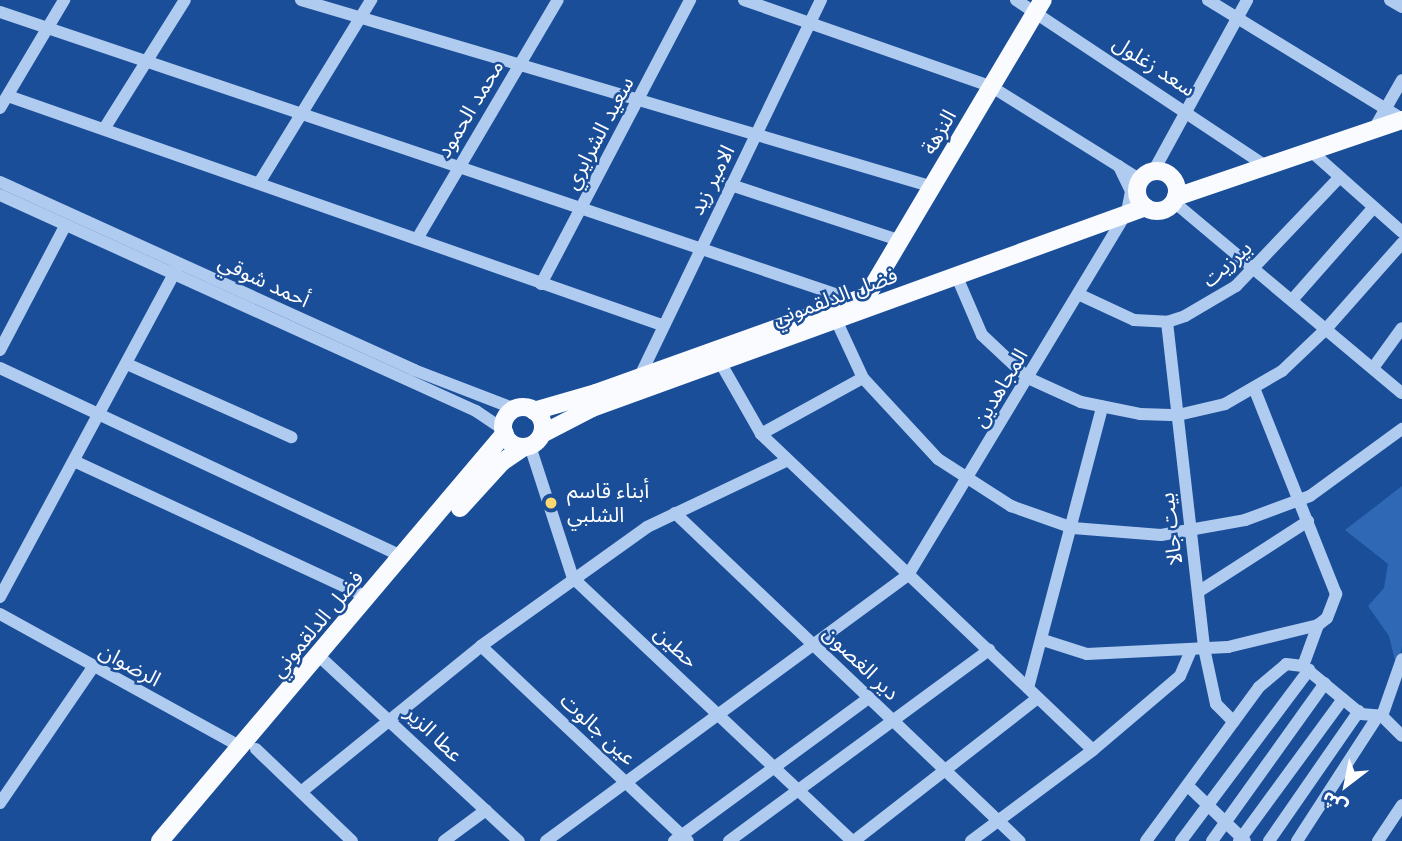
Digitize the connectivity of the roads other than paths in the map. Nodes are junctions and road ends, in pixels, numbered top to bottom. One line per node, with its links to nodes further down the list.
1 (64, 0): 19 (street)
2 (185, 0): 20 (street)
3 (301, 0): 16 (street)
4 (371, 0): 16 (street)
5 (558, 0): 21 (street, محمد الحمود)
6 (690, 0): 25 (street, سعيد الشرايري)
7 (744, 0): 18 (street)
8 (821, 0): 18 (street, الامير زيد)
9 (1016, 0): 13 (street, سعد زغلول)
10 (1208, 0): 17 (street)
11 (1247, 0): 17 (street)
12 (1390, 0): 14 (street)
13 (1039, 7): 23 (main road, النزهة); 27 (street, سعد زغلول)
14 (1402, 7)
15 (0, 12): 19 (street)
16 (360, 18): 21 (street); 29 (street)
17 (1237, 18): 27 (street); 28 (street)
18 (811, 22): 23 (street); 33 (street, الامير زيد)
19 (48, 28): 20 (street); 24 (street)
20 (146, 61): 29 (street); 31 (street)
21 (519, 65): 25 (street); 35 (street, محمد الحمود)
22 (1402, 80): 28 (street)
23 (992, 87): 36 (street); 43 (main road, النزهة)
24 (8, 96): 26 (street); 31 (street)
25 (639, 100): 33 (street); 46 (street, سعيد الشرايري)
26 (0, 107)
27 (1185, 109): 37 (street, سعد زغلول); 38 (street)
28 (1386, 109): 30 (street); 32 (street)
29 (301, 112): 35 (street); 41 (street)
30 (1402, 120): 32 (main road)
31 (104, 129): 41 (street)
32 (1374, 130): 34 (main road)
33 (756, 135): 42 (street, الامير زيد); 43 (street)
34 (1313, 153): 37 (main road); 39 (street)
35 (460, 164): 46 (street); 53 (street, محمد الحمود)
36 (1119, 166): 38 (street); 49 (street)
37 (1269, 168): 45 (main road)
38 (1147, 176): 45 (main road); 47 (main road)
39 (1339, 178): 48 (street); 58 (street, بيرزيت)
40 (0, 182): 59 (street, أحمد شوقي)
41 (259, 183): 53 (street)
42 (732, 184): 54 (street); 56 (street, الامير زيد)
43 (933, 187): 54 (main road, النزهة)
44 (0, 195): 50 (street, أحمد شوقي)
45 (1175, 200): 47 (main road); 58 (street)
46 (582, 206): 56 (street); 61 (street, سعيد الشرايري)
47 (1146, 207): 49 (main road, فضل الدلقموني)
48 (1373, 208): 52 (street); 64 (street)
49 (1123, 219): 51 (main road, فضل الدلقموني); 57 (street, المجاهدين)
50 (65, 226): 59 (street, أحمد شوقي); 72 (street)
51 (1092, 230): 57 (street); 60 (main road, فضل الدلقموني)
52 (1402, 232)
53 (416, 239): 61 (street)
54 (901, 241): 62 (main road, النزهة)
55 (1402, 243): 71 (street)
56 (700, 247): 65 (street); 69 (street, الامير زيد)
57 (1098, 258): 63 (street, المجاهدين)
58 (1254, 268): 64 (street); 68 (street, بيرزيت)
59 (176, 269): 74 (street); 83 (street, أحمد شوقي); 88 (street, أحمد شوقي)
60 (957, 277): 66 (main road, فضل الدلقموني); 79 (street)
61 (541, 284): 69 (street)
62 (875, 286): 65 (main road); 66 (main road)
63 (1077, 294): 68 (street); 79 (street, المجاهدين)
64 (1292, 300): 71 (street)
65 (856, 301): 77 (main road)
66 (891, 302): 67 (main road, فضل الدلقموني)
67 (837, 322): 73 (main road, فضل الدلقموني); 78 (street)
68 (1167, 323): 86 (street, بيت جالا)
69 (662, 325): 77 (street, الامير زيد)
70 (1402, 328): 76 (street)
71 (1326, 330): 76 (street); 80 (street)
72 (0, 350)
73 (720, 362): 89 (street); 91 (main road, فضل الدلقموني)
74 (127, 363): 85 (street); 90 (street)
75 (0, 368): 85 (street)
76 (1373, 368): 81 (street)
77 (639, 378): 84 (main road)
78 (863, 378): 89 (street); 94 (street)
79 (1028, 378): 82 (street); 94 (street, المجاهدين)
80 (1255, 390): 86 (street); 95 (street)
81 (1402, 393)
82 (1102, 407): 86 (street); 98 (street)
83 (515, 409): 84 (main road); 88 (main road)
84 (534, 411): 91 (main road)
85 (100, 414): 93 (street); 100 (street)
86 (1178, 415): 99 (street, بيت جالا)
87 (1402, 429): 95 (street)
88 (504, 432): 91 (main road); 100 (main road, فضل الدلقموني)
89 (761, 434): 92 (street)
90 (291, 437)
91 (532, 442): 102 (street, حطين); 114 (main road, فضل الدلقموني)
92 (788, 460): 96 (street); 101 (street)
93 (74, 461): 104 (street); 105 (street)
94 (967, 481): 98 (street); 101 (street, المجاهدين)
95 (1300, 501): 97 (street); 99 (street)
96 (675, 513): 102 (street); 109 (street, دير الغصون)
97 (1308, 522): 103 (street); 107 (street)
98 (1073, 528): 99 (street); 108 (street)
99 (1190, 533): 103 (street, بيت جالا)
100 (404, 556): 105 (main road, فضل الدلقموني)
101 (908, 575): 109 (street); 112 (street)
102 (573, 578): 110 (street); 123 (street, حطين)
103 (1198, 592): 111 (street, بيت جالا)
104 (0, 597)
105 (369, 598): 114 (main road, فضل الدلقموني)
106 (0, 614): 115 (street, الرضوان)
107 (1318, 625): 111 (street); 116 (street)
108 (1043, 640): 111 (street); 118 (street)
109 (814, 644): 119 (street, دير الغصون); 123 (street)
110 (481, 646): 125 (street); 133 (street, عين جالوت)
111 (1197, 649): 127 (street, بيت جالا); 130 (street)
112 (989, 650): 118 (street); 126 (street)
113 (1402, 659): 124 (street)
114 (324, 660): 125 (street, عطا الزير); 129 (main road, فضل الدلقموني)
115 (93, 667): 129 (street, الرضوان); 137 (street)
116 (1306, 668): 117 (street); 127 (street); 139 (street)
117 (1325, 683): 121 (street); 142 (street)
118 (1028, 688): 120 (street)
119 (869, 698): 126 (street, دير الغصون); 131 (street)
120 (1038, 698): 130 (street); 132 (street)
121 (1343, 699): 122 (street); 144 (street)
122 (1359, 711): 124 (street); 158 (street)
123 (719, 714): 131 (street, حطين); 133 (street)
124 (1380, 716): 128 (street); 159 (street)
125 (390, 718): 136 (street); 140 (street, عطا الزير)
126 (894, 722): 132 (street, دير الغصون); 135 (street)
127 (1234, 722): 134 (street)
128 (1402, 736)
129 (249, 749): 136 (street, الرضوان); 145 (main road, فضل الدلقموني); 146 (main road, فضل الدلقموني)
130 (1093, 750): 141 (street)
131 (776, 768): 135 (street, حطين); 143 (street)
132 (947, 771): 141 (street, دير الغصون); 152 (street)
133 (627, 783): 143 (street, عين جالوت); 150 (street)
134 (1188, 786): 139 (street); 155 (street)
135 (798, 789): 151 (street); 152 (street, حطين)
136 (301, 792): 147 (street, الرضوان)
137 (0, 803)
138 (1402, 805): 160 (street)
139 (1208, 806): 142 (street); 156 (street)
140 (486, 810): 148 (street); 149 (street, عطا الزير)
141 (1000, 820): 153 (street); 154 (street, دير الغصون)
142 (1226, 823): 144 (street); 157 (street)
143 (681, 839)
144 (1242, 840)
145 (160, 841)
146 (176, 841)
147 (352, 841)
148 (444, 841)
149 (519, 841)
150 (547, 841)
151 (729, 841)
152 (853, 841)
153 (971, 841)
154 (1020, 841)
155 (1146, 841)
156 (1181, 841)
157 (1212, 841)
158 (1269, 841)
159 (1297, 841)
160 (1378, 841)

